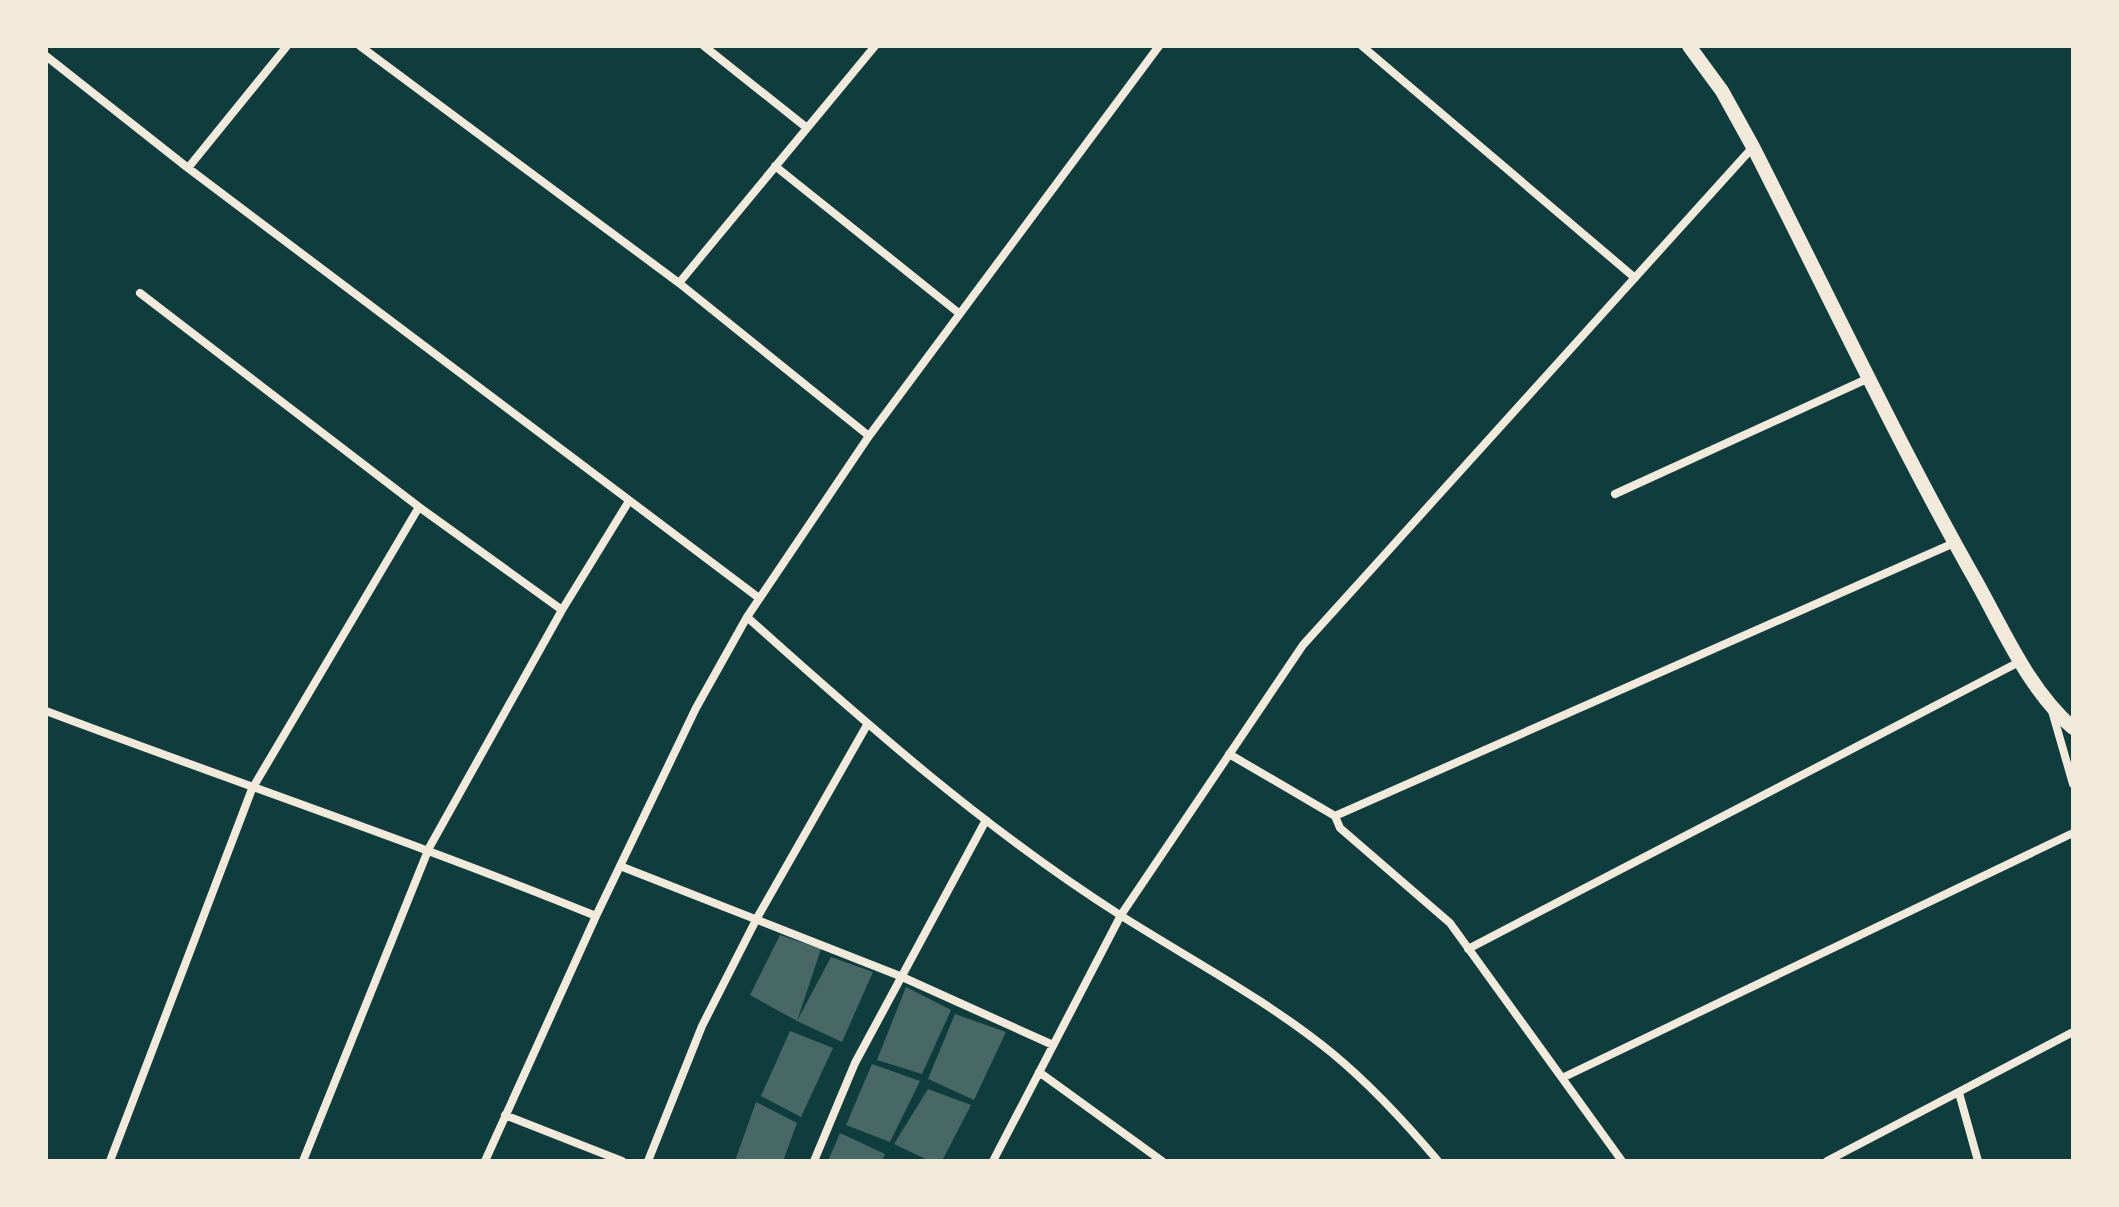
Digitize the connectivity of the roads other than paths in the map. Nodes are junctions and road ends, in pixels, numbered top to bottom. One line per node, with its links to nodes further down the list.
1 (287, 46): 12 (street)
2 (360, 46): 14 (street)
3 (704, 46): 9 (street)
4 (875, 46): 9 (street)
5 (1159, 46): 16 (street)
6 (1362, 46): 13 (street)
7 (1689, 46): 10 (street)
8 (46, 56): 12 (street)
9 (807, 128): 11 (street)
10 (1753, 147): 13 (street); 17 (street)
11 (775, 166): 14 (street); 16 (street)
12 (188, 168): 20 (street)
13 (1635, 278): 31 (street)
14 (679, 283): 18 (street)
15 (140, 293): 21 (street)
16 (960, 314): 18 (street)
17 (1870, 378): 19 (street); 22 (street)
18 (869, 436): 23 (street)
19 (1615, 494)
20 (629, 501): 23 (street); 24 (street)
21 (419, 507): 24 (street); 33 (street)
22 (1954, 543): 26 (street); 34 (street)
23 (759, 598): 25 (street)
24 (562, 610): 37 (street)
25 (747, 617): 29 (street); 38 (street)
26 (2021, 661): 27 (street); 42 (street)
27 (2050, 704): 30 (street); 32 (street)
28 (46, 711): 33 (street)
29 (867, 725): 35 (street); 41 (street)
30 (2073, 728)
31 (1229, 754): 34 (street); 39 (street)
32 (2073, 784)
33 (252, 789): 37 (street); 50 (street)
34 (1335, 816): 42 (street)
35 (986, 820): 39 (street); 43 (street)
36 (2073, 833): 47 (street)
37 (429, 848): 40 (street); 51 (street)
38 (620, 866): 40 (street); 41 (street)
39 (1121, 915): 45 (street); 58 (street)
40 (596, 916): 49 (street)
41 (757, 918): 43 (street); 54 (street)
42 (1468, 949): 47 (street)
43 (900, 976): 45 (street); 55 (street)
44 (2073, 1032): 48 (street)
45 (1053, 1045): 46 (street)
46 (1039, 1072): 56 (street); 57 (street)
47 (1562, 1078): 59 (street)
48 (1959, 1093): 60 (street); 61 (street)
49 (505, 1115): 52 (street); 53 (street)
50 (110, 1161)
51 (303, 1161)
52 (485, 1161)
53 (622, 1161)
54 (648, 1161)
55 (814, 1161)
56 (993, 1161)
57 (1162, 1161)
58 (1438, 1161)
59 (1622, 1161)
60 (1827, 1161)
61 (1978, 1161)

